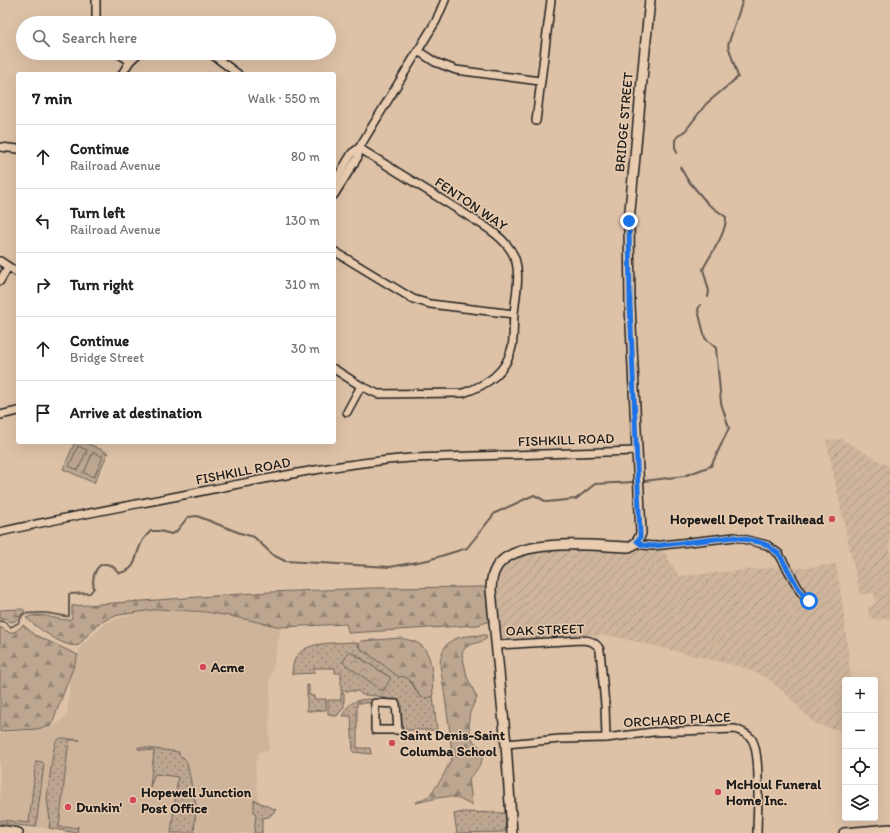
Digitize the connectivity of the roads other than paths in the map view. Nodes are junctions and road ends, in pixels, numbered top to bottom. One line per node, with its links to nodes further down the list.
1 (96, 0): 5 (street)
2 (445, 0): 6 (street)
3 (551, 0): 11 (street)
4 (650, 0): 29 (main road, BRIDGE STREET)
5 (96, 16)
6 (418, 51): 11 (street); 14 (street)
7 (219, 60): 10 (street)
8 (130, 61): 9 (street)
9 (123, 72)
10 (235, 72)
11 (540, 81): 12 (street)
12 (536, 121)
13 (0, 147): 15 (street)
14 (359, 148): 16 (street); 17 (street); 23 (street, FENTON WAY)
15 (16, 149)
16 (336, 179)
17 (336, 192)
18 (336, 251): 23 (street)
19 (0, 261): 20 (street)
20 (8, 267): 21 (street); 22 (street)
21 (16, 272)
22 (0, 281)
23 (514, 314): 25 (street, FENTON WAY)
24 (336, 370): 25 (street, FENTON WAY)
25 (361, 386): 27 (street)
26 (16, 411): 28 (street)
27 (347, 412)
28 (0, 415)
29 (636, 451): 30 (street, FISHKILL ROAD); 31 (main road, BRIDGE STREET)
30 (0, 532)
31 (637, 541): 32 (street); 33 (main road)
32 (812, 603)
33 (497, 645): 35 (street, OAK STREET); 36 (main road)
34 (386, 704): 34 (street)
35 (606, 738): 36 (street, ORCHARD PLACE); 41 (street, ORCHARD PLACE)
36 (506, 744): 40 (main road)
37 (890, 829): 42 (main road)
38 (0, 830): 39 (main road)
39 (18, 833)
40 (512, 833)
41 (757, 833)
42 (844, 833)

